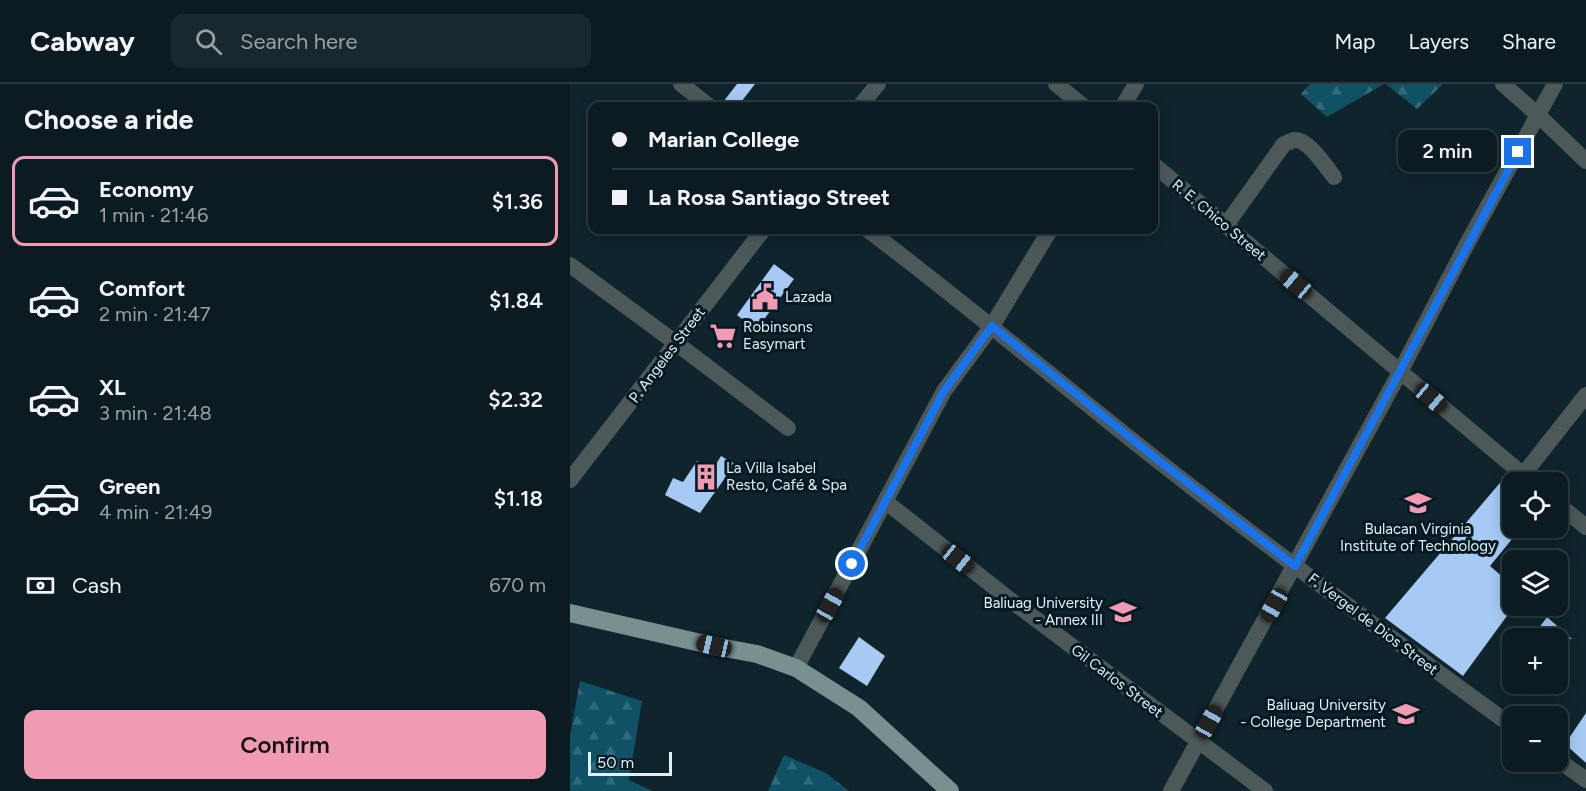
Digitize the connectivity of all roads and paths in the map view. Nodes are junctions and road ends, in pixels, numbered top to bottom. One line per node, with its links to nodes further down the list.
1 (681, 84): 7 (street)
2 (878, 84): 8 (street)
3 (1056, 84): 9 (street)
4 (1136, 84): 10 (street)
5 (1503, 84): 11 (street)
6 (1555, 84): 11 (street)
7 (704, 102)
8 (863, 102)
9 (1078, 102)
10 (1125, 102)
11 (1538, 115): 12 (street); 22 (street)
12 (1586, 160)
13 (1158, 168): 15 (street, R. E. Chico Street)
14 (1334, 177): 15 (street)
15 (1226, 225): 22 (street, R. E. Chico Street)
16 (760, 234): 21 (street, P. Angeles Street)
17 (873, 234): 20 (street, F. Vergel de Dios Street)
18 (1048, 234): 20 (street)
19 (570, 265): 21 (street)
20 (992, 326): 28 (street); 31 (street, F. Vergel de Dios Street)
21 (676, 343): 24 (street); 27 (street, P. Angeles Street)
22 (1400, 372): 25 (street, R. E. Chico Street); 31 (street)
23 (1586, 395): 26 (street)
24 (788, 428)
25 (1520, 472)
26 (1533, 472)
27 (570, 480)
28 (886, 502): 33 (street); 35 (street, Gil Carlos Street)
29 (1568, 512): 30 (street)
30 (1586, 527)
31 (1295, 566): 34 (street, F. Vergel de Dios Street); 35 (street)
32 (570, 613): 33 (main road)
33 (796, 668): 38 (main road)
34 (1502, 719)
35 (1198, 742): 39 (street); 40 (street, Gil Carlos Street)
36 (1568, 767): 37 (street)
37 (1586, 780)
38 (950, 791)
39 (1171, 791)
40 (1265, 791)

